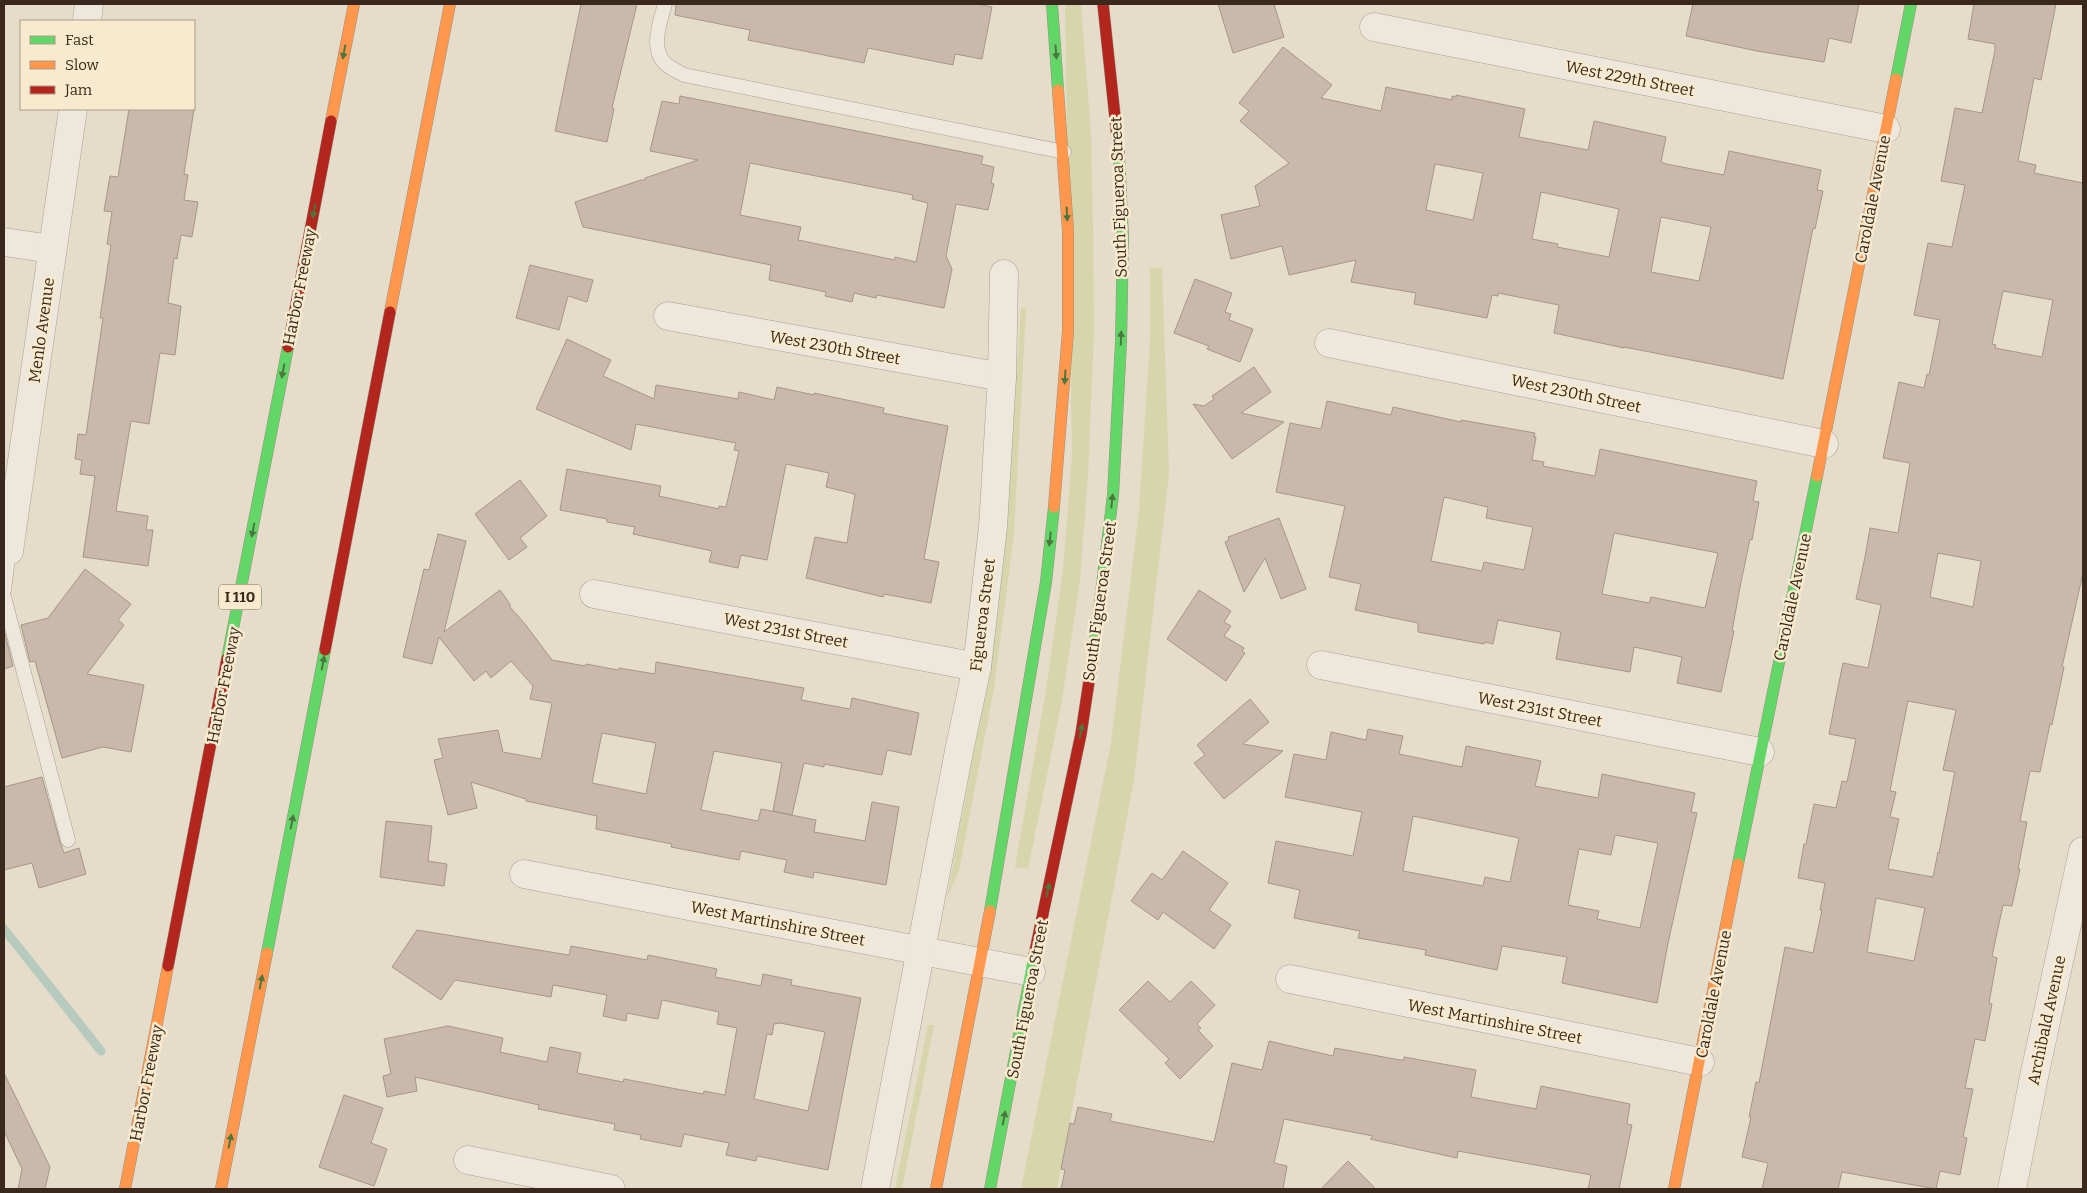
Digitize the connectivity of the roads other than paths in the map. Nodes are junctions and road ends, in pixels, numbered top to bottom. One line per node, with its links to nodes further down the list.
1 (89, 4): 8 (street)
2 (354, 4): 36 (main road, Harbor Freeway / I 110, one-way to 36)
3 (450, 4): 37 (main road, one-way to 3)
4 (665, 4): 12 (lane)
5 (1052, 4): 12 (main road, one-way to 12)
6 (1103, 4): 32 (main road, South Figueroa Street, one-way to 6)
7 (1911, 4): 11 (main road, Caroldale Avenue)
8 (87, 20)
9 (1374, 27): 11 (street, West 229th Street)
10 (74, 110): 14 (street, Menlo Avenue)
11 (1886, 129): 19 (main road, Caroldale Avenue)
12 (1064, 152): 31 (main road, one-way to 31)
13 (4, 242): 14 (street)
14 (52, 249): 20 (street, Menlo Avenue)
15 (1004, 274): 18 (street, Figueroa Street)
16 (668, 316): 18 (street, West 230th Street)
17 (1329, 343): 19 (street, West 230th Street)
18 (1002, 377): 25 (street, Figueroa Street)
19 (1824, 444): 26 (main road, Caroldale Avenue)
20 (9, 551): 21 (lane)
21 (4, 590)
22 (594, 594): 25 (street, West 231st Street)
23 (4, 597): 27 (lane)
24 (1321, 665): 26 (street, West 231st Street)
25 (977, 667): 30 (street, Figueroa Street)
26 (1760, 752): 34 (main road, Caroldale Avenue)
27 (68, 840)
28 (2083, 851): 43 (street, Archibald Avenue)
29 (524, 874): 30 (street, West Martinshire Street)
30 (921, 951): 31 (street, West Martinshire Street); 39 (street, Figueroa Street)
31 (980, 962): 32 (street, West Martinshire Street); 40 (main road)
32 (1032, 972): 41 (main road, South Figueroa Street, one-way to 32)
33 (1290, 979): 34 (street, West Martinshire Street)
34 (1700, 1062): 42 (main road, Caroldale Avenue)
35 (468, 1160): 38 (street)
36 (125, 1189)
37 (221, 1189)
38 (611, 1189)
39 (875, 1189)
40 (936, 1189)
41 (990, 1189)
42 (1674, 1189)
43 (2012, 1189)

